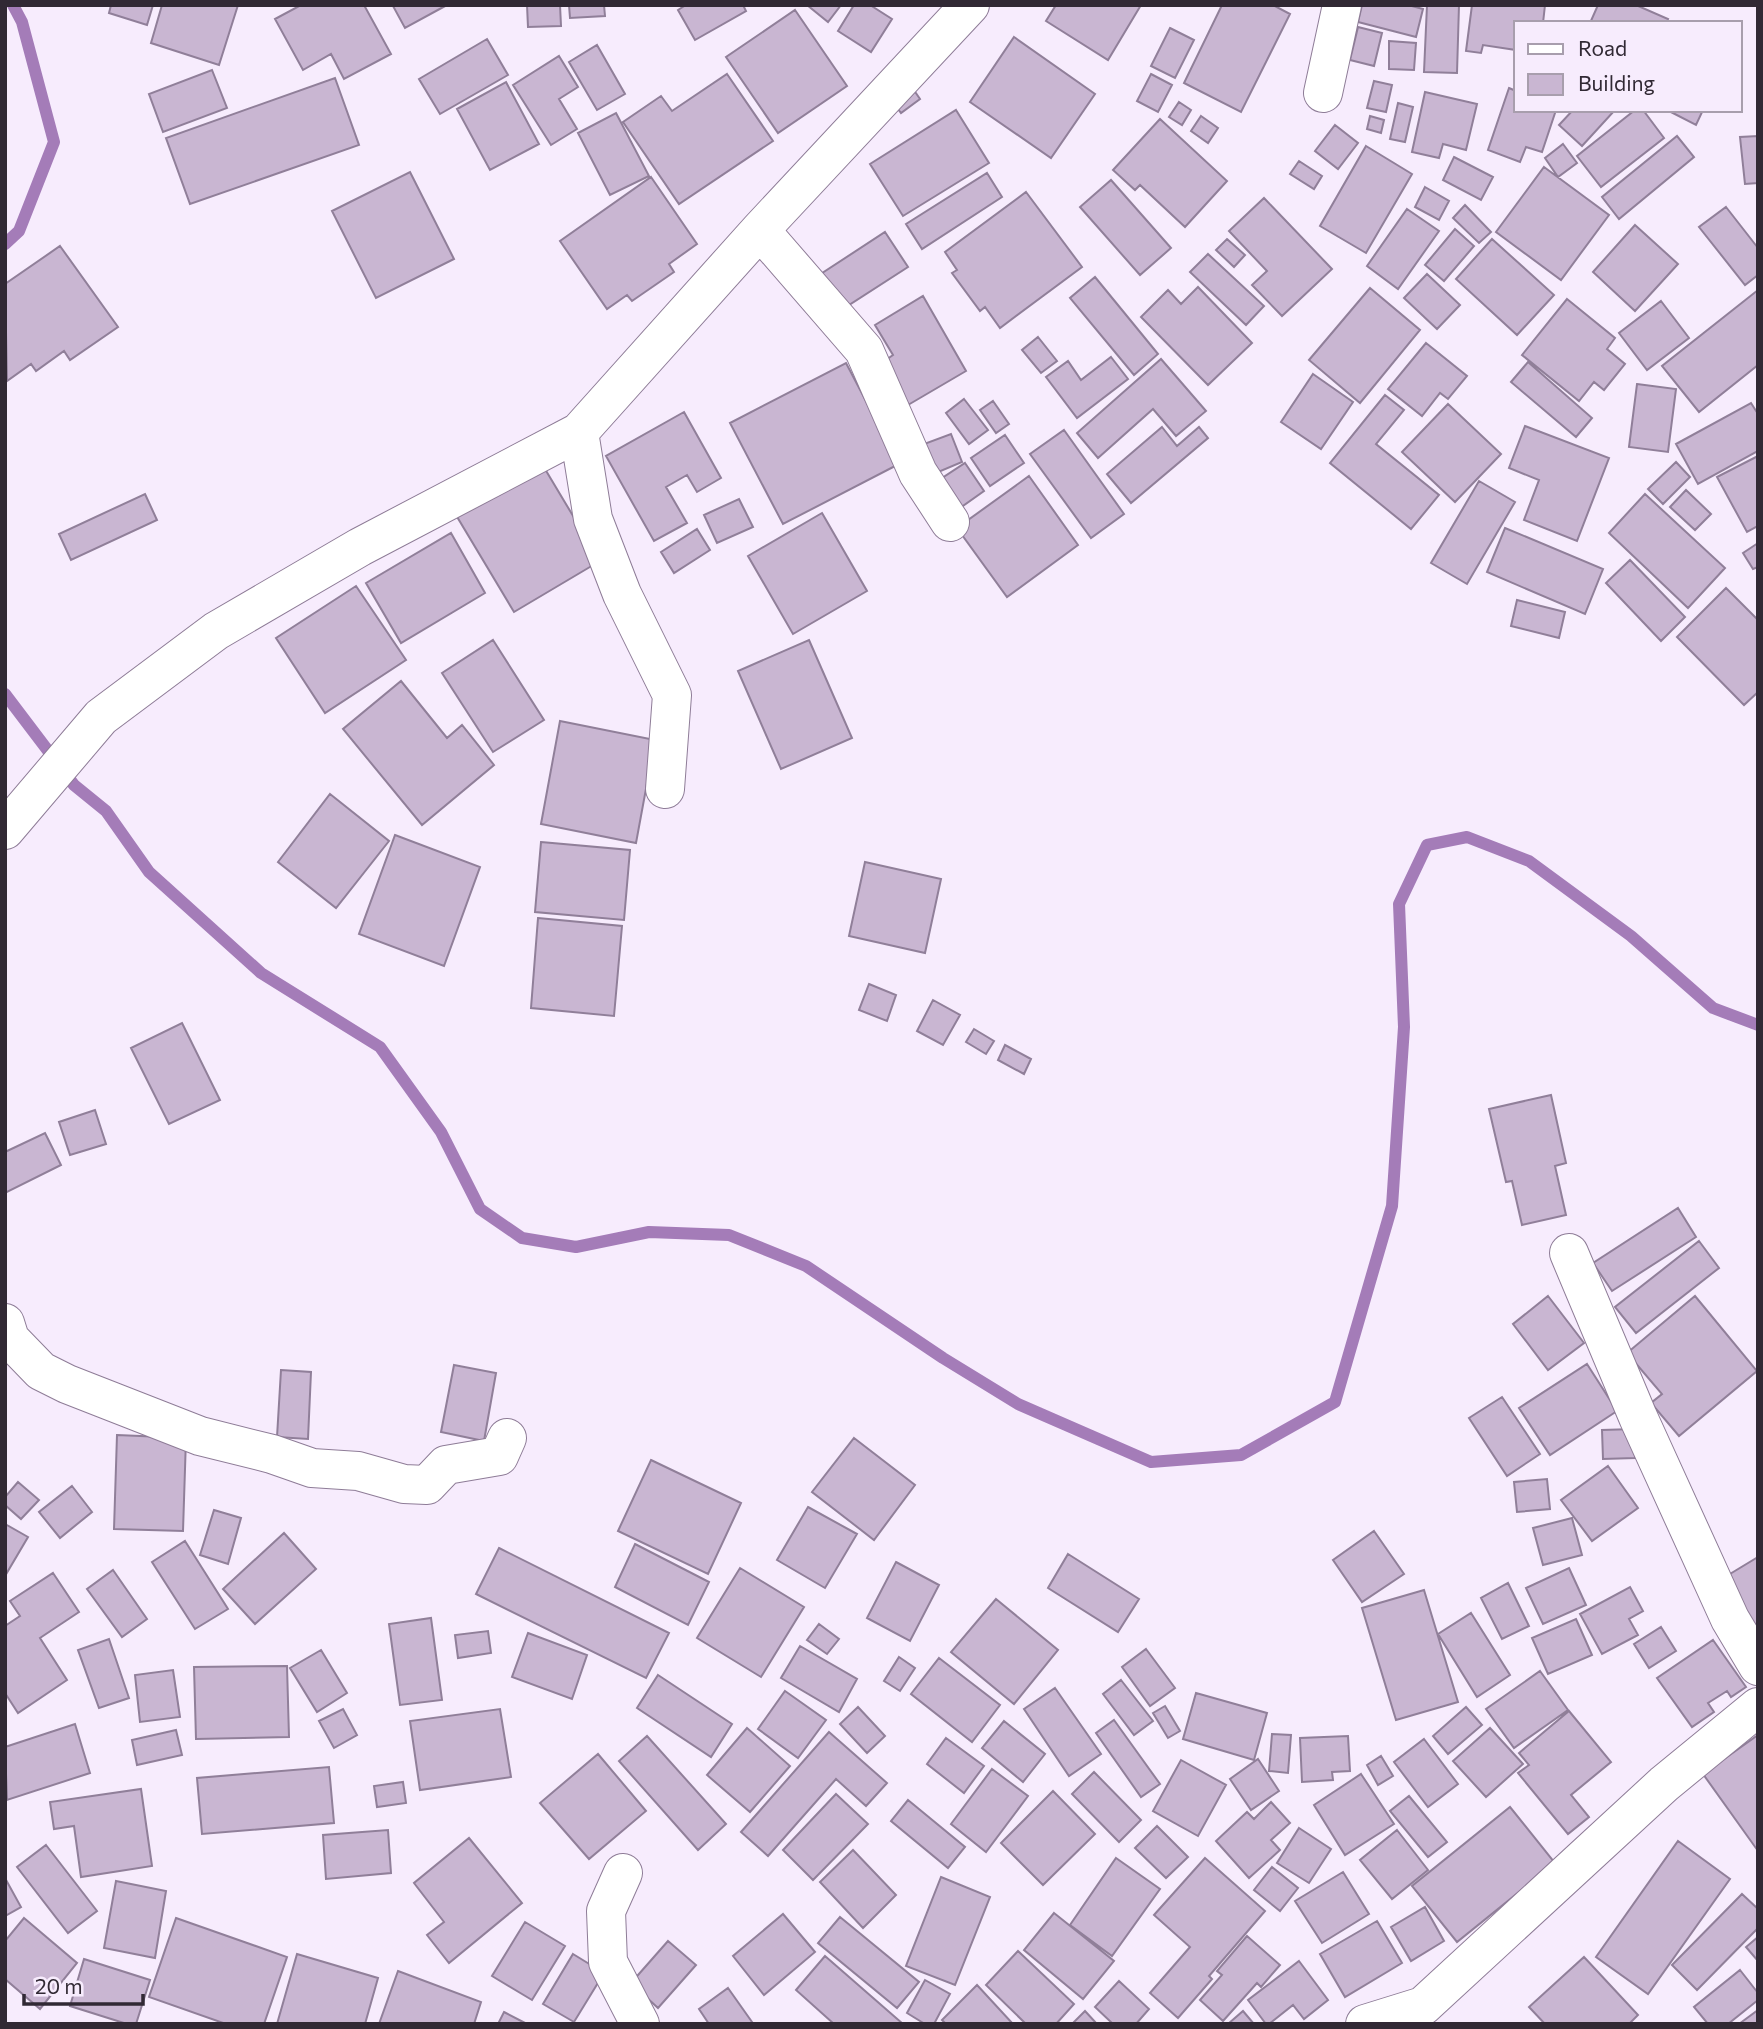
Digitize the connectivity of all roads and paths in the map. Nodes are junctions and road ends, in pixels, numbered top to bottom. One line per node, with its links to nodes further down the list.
1 (970, 5): 4 (street)
2 (1342, 5): 3 (street)
3 (1322, 93)
4 (760, 230): 5 (street); 6 (street)
5 (579, 432): 7 (street); 8 (street)
6 (950, 522)
7 (665, 789)
8 (5, 830)
9 (1569, 1253): 12 (street)
10 (5, 1323): 11 (street)
11 (508, 1438)
12 (1758, 1665)
13 (1758, 1707): 15 (street)
14 (623, 1873): 16 (street)
15 (1435, 2015): 17 (street)
16 (640, 2024)
17 (1365, 2024)

